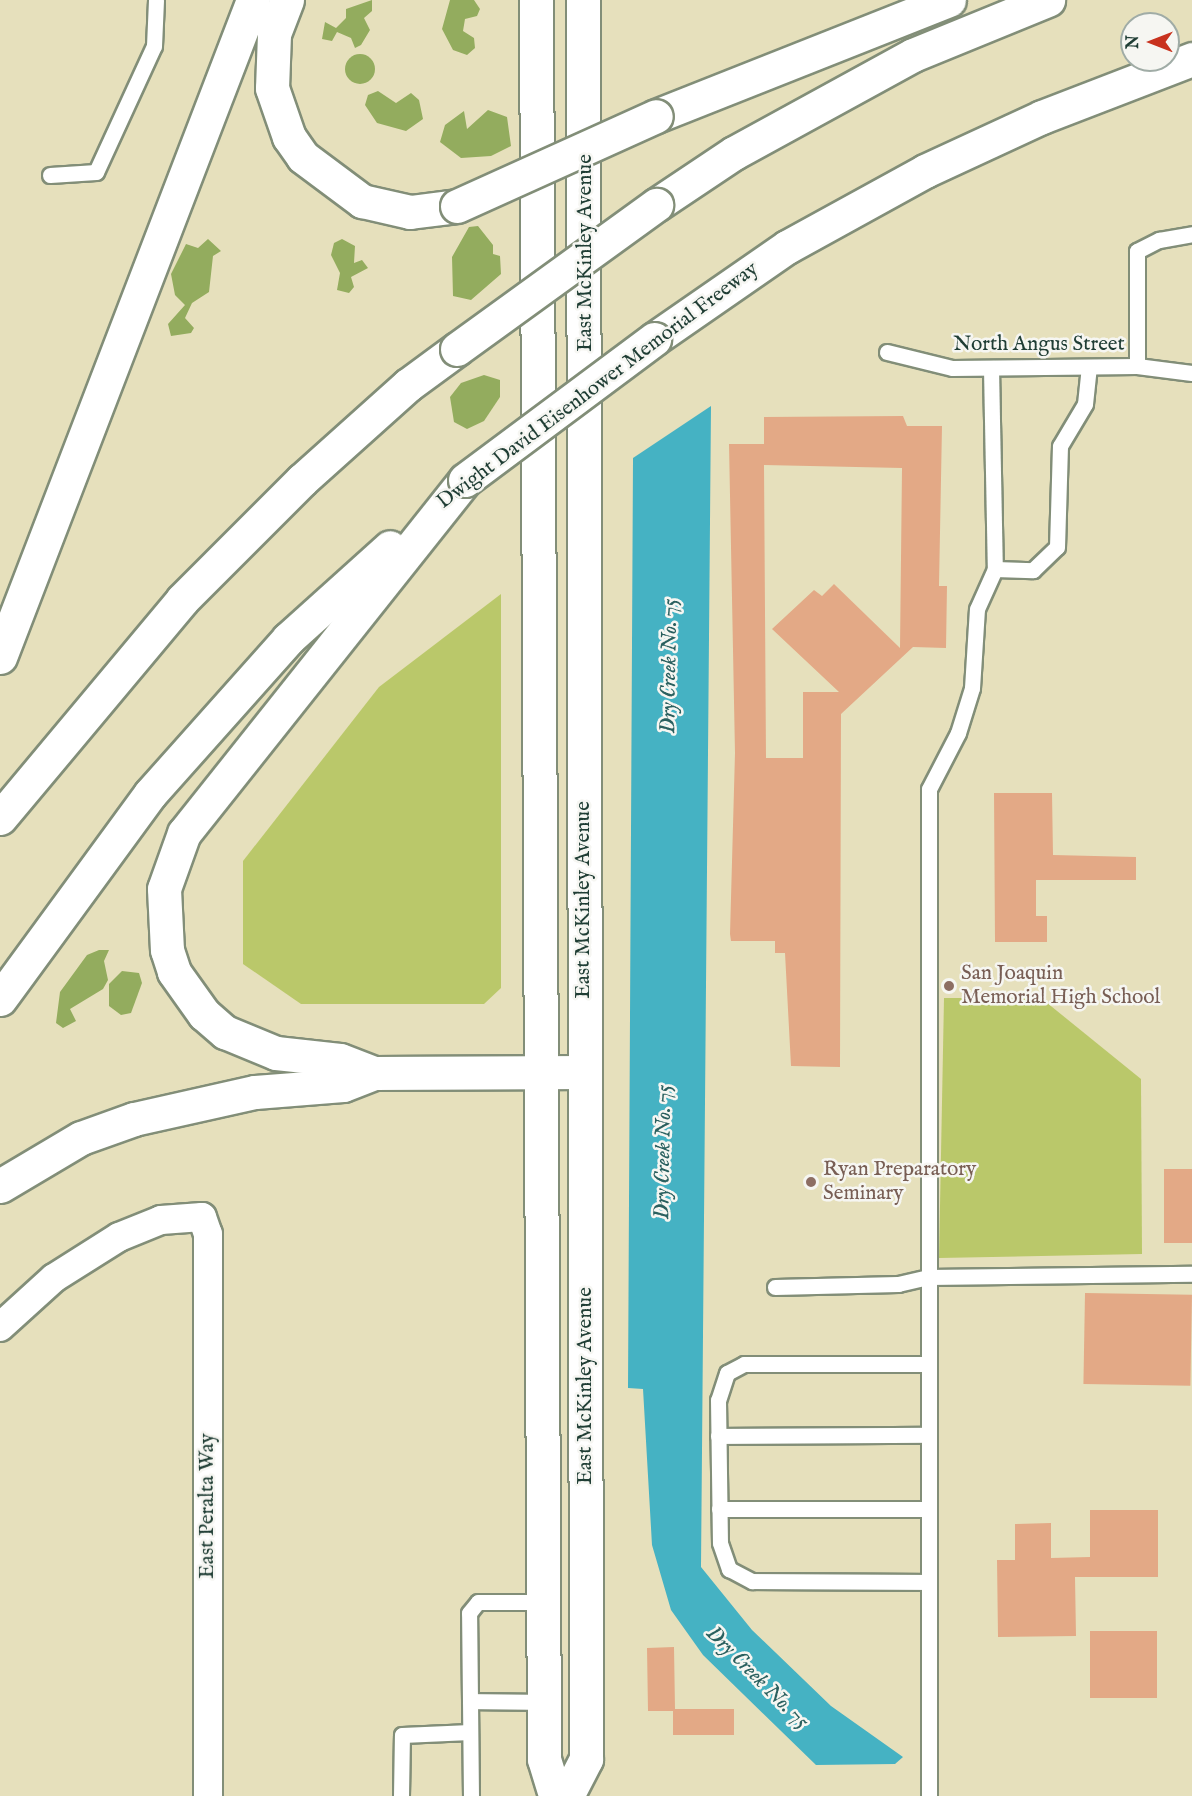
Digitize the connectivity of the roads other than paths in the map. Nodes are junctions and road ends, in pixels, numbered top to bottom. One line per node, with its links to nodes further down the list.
1 (156, 0): 9 (lane)
2 (253, 0): 18 (main road)
3 (288, 0): 6 (main road, bridge)
4 (536, 0): 21 (main road, East McKinley Avenue)
5 (583, 0): 22 (main road, East McKinley Avenue)
6 (949, 0)
7 (1048, 0): 19 (main road, bridge)
8 (1192, 59): 16 (main road, Dwight David Eisenhower Memorial Freeway, bridge)
9 (50, 175)
10 (1192, 234): 12 (lane)
11 (887, 352): 14 (lane, North Angus Street)
12 (1137, 366): 13 (lane, North Angus Street); 15 (lane, North Angus Street)
13 (1089, 367): 14 (lane, North Angus Street); 17 (lane)
14 (991, 368): 17 (lane)
15 (1192, 373)
16 (465, 480): 20 (main road, Dwight David Eisenhower Memorial Freeway); 23 (main road)
17 (994, 569): 26 (lane)
18 (0, 657)
19 (0, 818)
20 (0, 999)
21 (540, 1072): 22 (main road); 23 (main road); 35 (main road, East McKinley Avenue)
22 (585, 1072): 43 (main road, East McKinley Avenue)
23 (374, 1073): 24 (main road)
24 (0, 1186)
25 (1192, 1274): 26 (lane)
26 (928, 1276): 27 (lane); 29 (lane)
27 (774, 1287)
28 (0, 1327): 39 (street, East Peralta Way)
29 (928, 1364): 30 (lane); 31 (lane)
30 (718, 1436): 31 (lane); 32 (lane)
31 (928, 1436): 33 (lane)
32 (719, 1509): 33 (lane); 34 (lane)
33 (928, 1509): 34 (lane)
34 (928, 1582): 44 (lane)
35 (543, 1602): 36 (lane); 37 (main road, East McKinley Avenue)
36 (470, 1701): 37 (lane); 38 (lane)
37 (543, 1702): 42 (main road, East McKinley Avenue)
38 (470, 1732): 40 (lane); 41 (lane)
39 (208, 1796)
40 (401, 1796)
41 (471, 1796)
42 (555, 1796)
43 (567, 1796)
44 (928, 1796)

